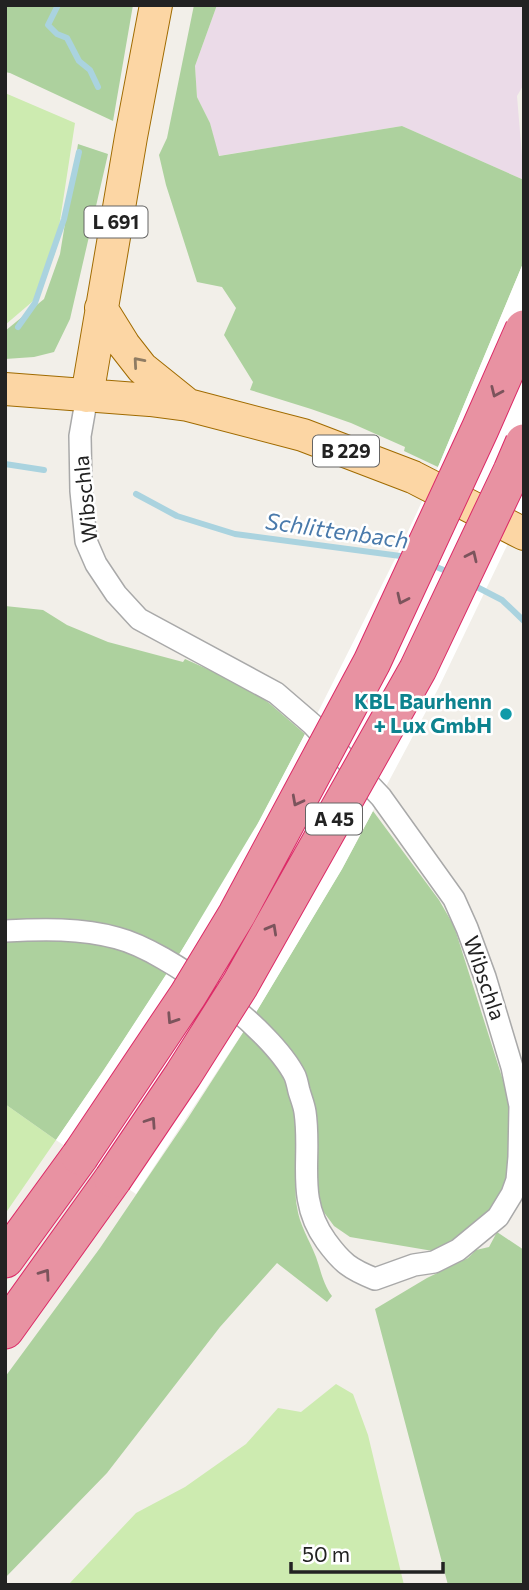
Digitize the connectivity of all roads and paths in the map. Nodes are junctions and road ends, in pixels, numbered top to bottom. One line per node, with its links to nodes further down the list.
1 (156, 5): 2 (main road, L 691)
2 (101, 308): 5 (main road, L 691); 6 (main road, B 229, one-way to 2)
3 (524, 329): 10 (highway, A 45, one-way to 10, bridge)
4 (5, 389): 5 (main road, B 229)
5 (86, 396): 6 (main road, B 229); 9 (street, Wibschla)
6 (188, 404): 8 (main road, B 229)
7 (524, 443): 11 (highway, A 45, one-way to 7, bridge)
8 (524, 534)
9 (5, 931)
10 (5, 1259)
11 (5, 1329)

